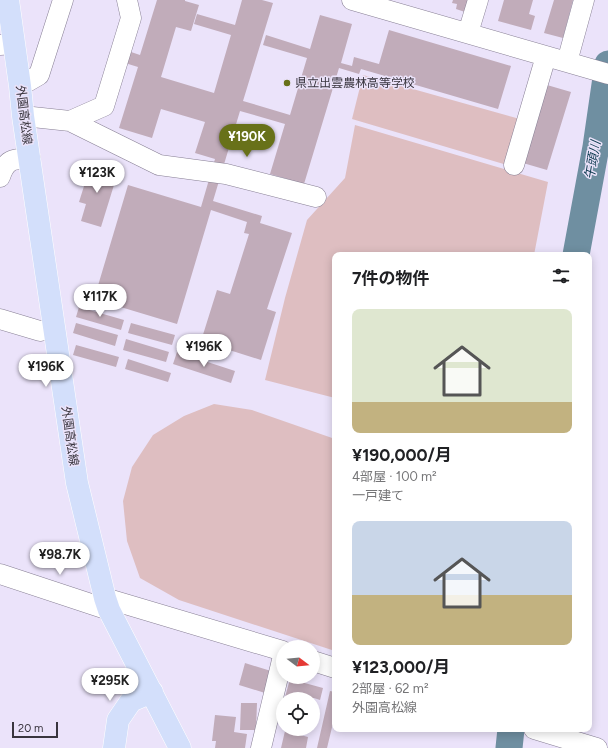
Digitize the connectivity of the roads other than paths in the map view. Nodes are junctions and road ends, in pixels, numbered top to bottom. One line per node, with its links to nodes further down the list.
1 (8, 0): 9 (main road, 外園高松線)
2 (63, 0): 13 (street)
3 (127, 0): 15 (street)
4 (352, 0): 7 (street)
5 (478, 0): 8 (street)
6 (584, 0): 11 (street)
7 (394, 6): 8 (street)
8 (468, 34): 10 (street)
9 (7, 45): 13 (main road, 外園高松線)
10 (546, 56): 11 (street); 17 (street)
11 (567, 62): 12 (street)
12 (608, 74)
13 (20, 86): 14 (main road, 外園高松線)
14 (23, 116): 15 (street); 16 (main road, 外園高松線)
15 (70, 121): 19 (street)
16 (30, 158): 18 (street); 21 (main road, 外園高松線)
17 (514, 166)
18 (0, 177)
19 (316, 197)
20 (0, 319): 21 (street)
21 (54, 328): 23 (main road, 外園高松線)
22 (0, 574): 23 (street)
23 (107, 604): 24 (street); 28 (main road, 外園高松線)
24 (276, 649)
25 (320, 663): 26 (street)
26 (332, 667)
27 (276, 684): 32 (street)
28 (152, 692): 30 (main road); 31 (main road, 外園高松線)
29 (544, 732): 33 (street)
30 (114, 748)
31 (180, 748)
32 (261, 748)
33 (597, 748)

